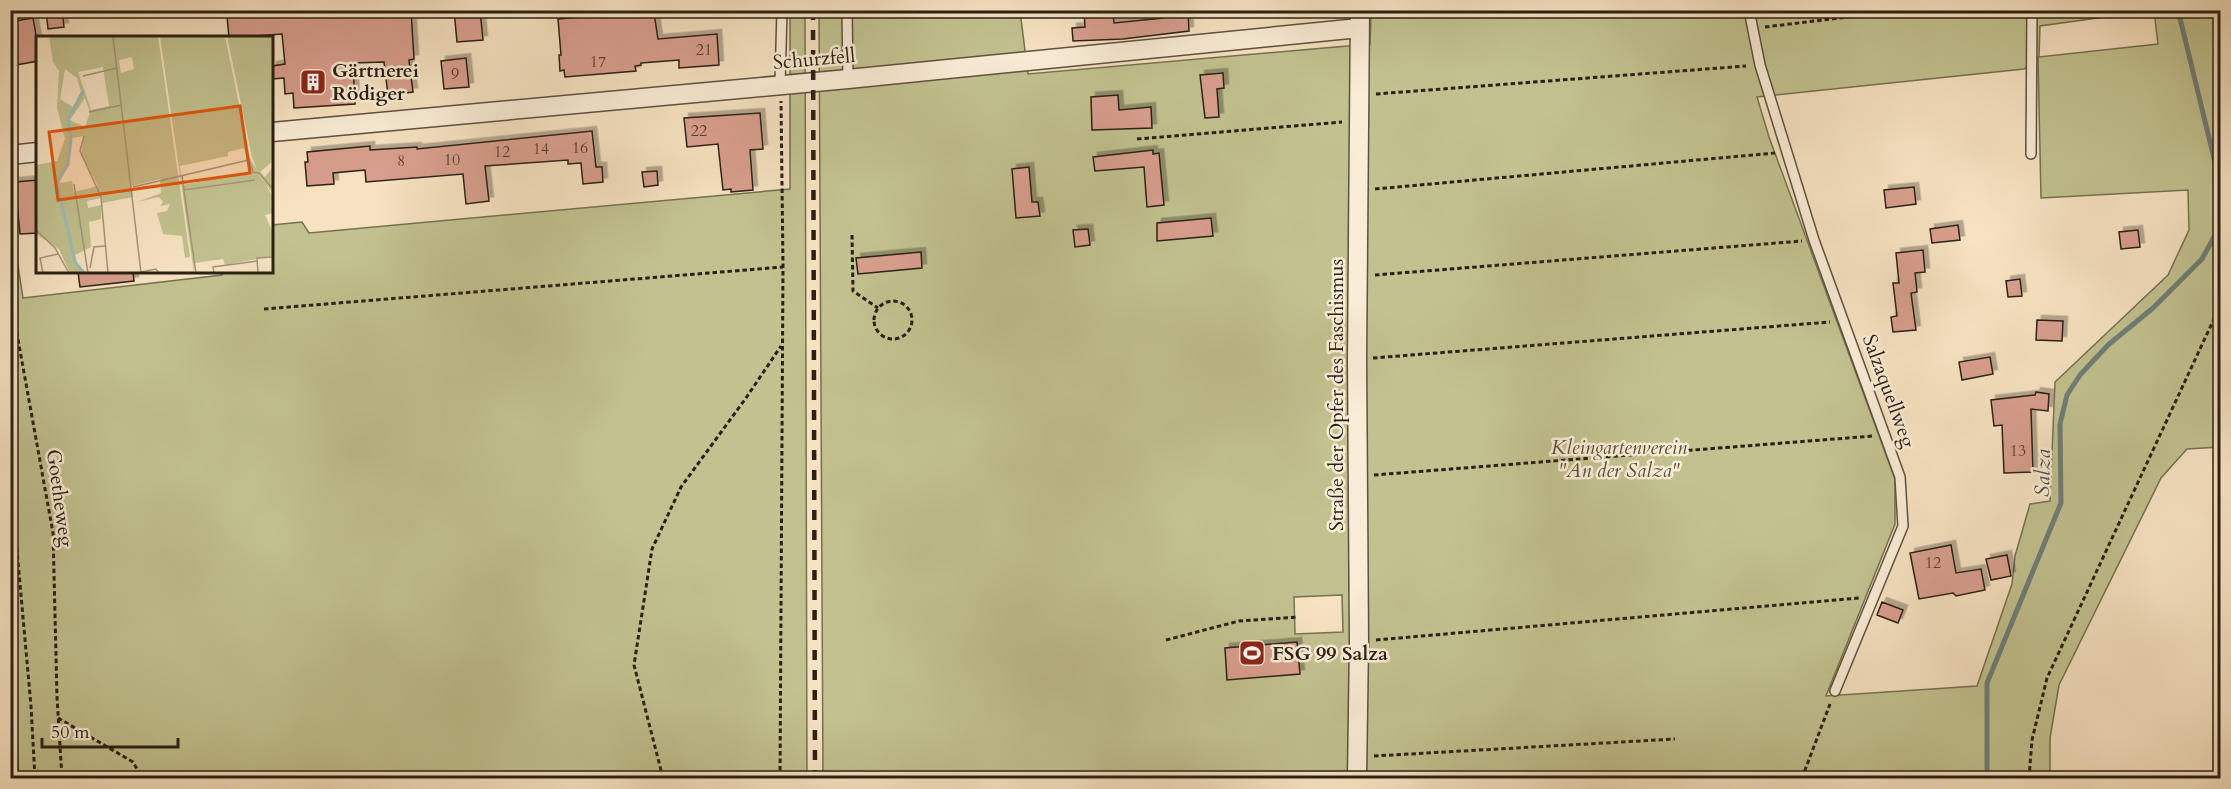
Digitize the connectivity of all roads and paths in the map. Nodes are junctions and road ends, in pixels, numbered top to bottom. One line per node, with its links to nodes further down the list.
1 (782, 10): 10 (lane)
2 (847, 10): 9 (lane)
3 (1749, 10): 7 (lane, Salzaquellweg)
4 (1906, 10): 7 (path)
5 (2032, 10): 17 (lane)
6 (1360, 19): 9 (street, Schurzfell); 11 (street, Straße der Opfer des Faschismus)
7 (1753, 29): 8 (lane, Salzaquellweg)
8 (1760, 65): 11 (path); 16 (lane, Salzaquellweg)
9 (848, 79): 10 (street, Schurzfell)
10 (780, 84): 13 (street, Schurzfell); 22 (path)
11 (1359, 95): 12 (street, Straße der Opfer des Faschismus)
12 (1359, 121): 14 (path); 19 (street, Straße der Opfer des Faschismus)
13 (273, 132)
14 (1137, 139)
15 (36, 152): 18 (street)
16 (1786, 152): 19 (path); 21 (lane, Salzaquellweg)
17 (2031, 154)
18 (10, 155)
19 (1358, 191): 23 (street, Straße der Opfer des Faschismus)
20 (852, 235): 26 (path)
21 (1814, 240): 23 (path); 28 (lane, Salzaquellweg)
22 (783, 267): 27 (path); 29 (path)
23 (1358, 276): 30 (street, Straße der Opfer des Faschismus)
24 (10, 295): 39 (path, Goetheweg)
25 (2220, 306): 49 (path)
26 (878, 308): 26 (path)
27 (264, 309)
28 (1844, 321): 30 (path); 31 (lane, Salzaquellweg)
29 (782, 344): 45 (path); 46 (path)
30 (1357, 359): 33 (street, Straße der Opfer des Faschismus)
31 (1886, 435): 33 (path); 34 (lane, Salzaquellweg)
32 (10, 473): 42 (path)
33 (1358, 476): 37 (street, Straße der Opfer des Faschismus)
34 (1873, 597): 37 (path); 38 (lane, Salzaquellweg)
35 (1298, 618): 36 (path)
36 (1166, 640)
37 (1359, 642): 41 (street, Straße der Opfer des Faschismus)
38 (1835, 691): 48 (path)
39 (58, 718): 43 (path, Goetheweg); 44 (path)
40 (1675, 739): 41 (path)
41 (1357, 757): 47 (street, Straße der Opfer des Faschismus)
42 (35, 778)
43 (62, 778)
44 (142, 778)
45 (663, 778)
46 (780, 778)
47 (1357, 778)
48 (1802, 778)
49 (2029, 778)

